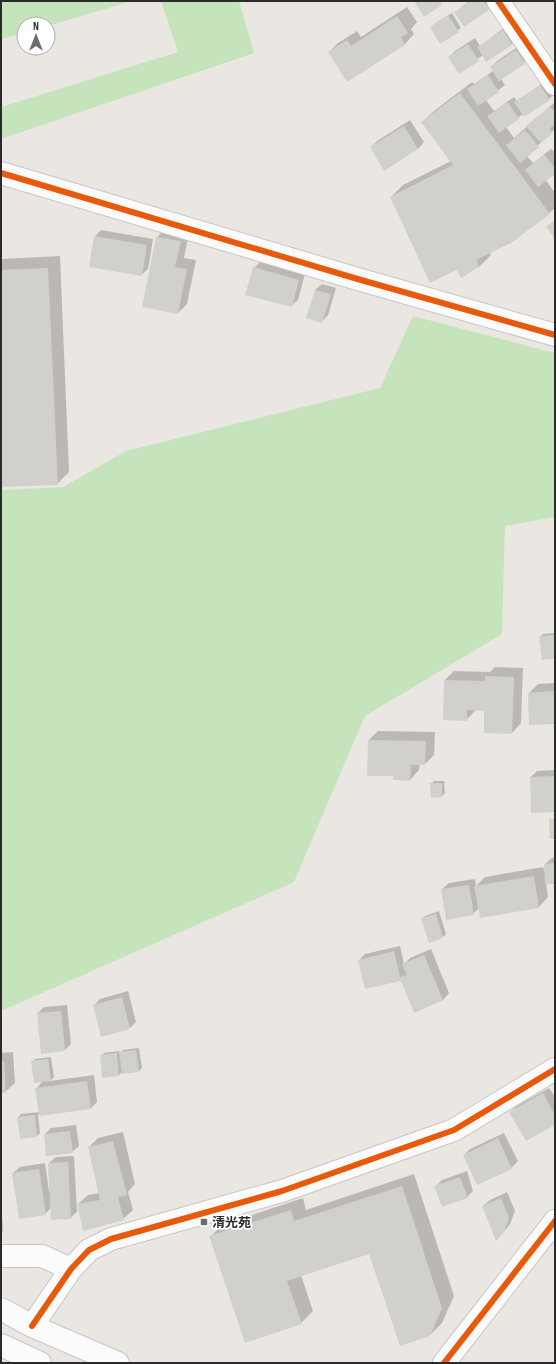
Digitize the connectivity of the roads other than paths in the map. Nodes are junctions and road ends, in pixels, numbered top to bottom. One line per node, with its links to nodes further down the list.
1 (498, 1): 2 (street)
2 (555, 84)
3 (1, 173): 4 (street)
4 (555, 335)
5 (555, 1069): 8 (street)
6 (555, 1222): 14 (street)
7 (1, 1256): 8 (street)
8 (71, 1269): 10 (street)
9 (1, 1309): 10 (street)
10 (32, 1326): 13 (street)
11 (7, 1353): 12 (street)
12 (40, 1363)
13 (118, 1363)
14 (444, 1363)

